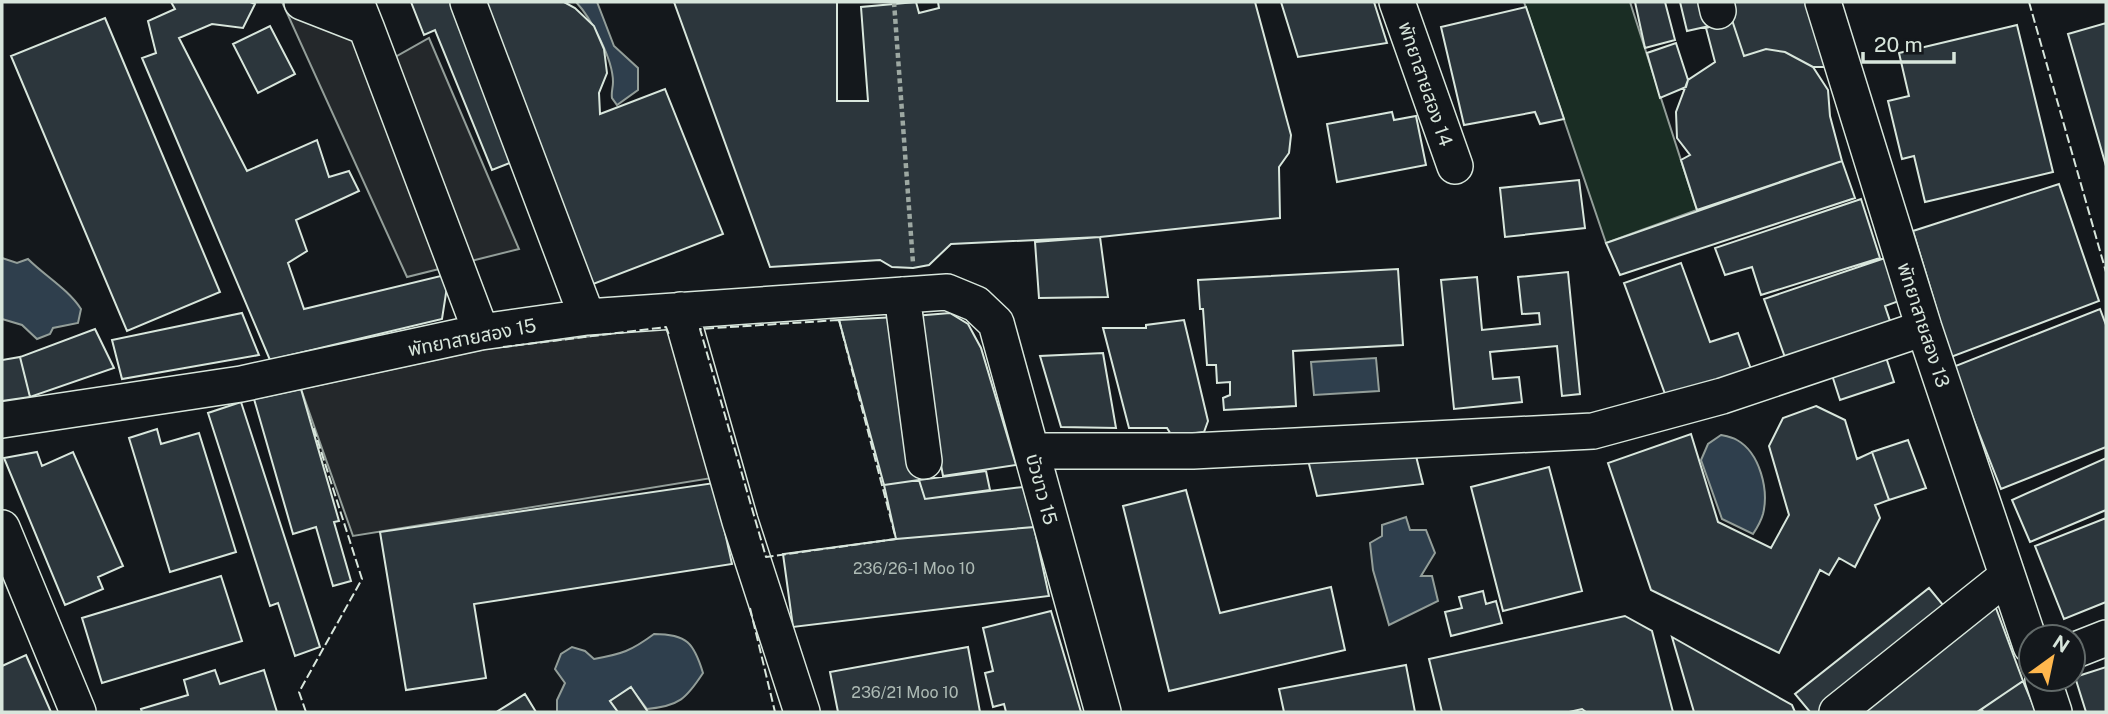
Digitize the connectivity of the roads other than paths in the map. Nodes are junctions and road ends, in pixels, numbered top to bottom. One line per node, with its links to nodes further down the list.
1 (302, 2): 5 (street)
2 (468, 2): 10 (street)
3 (1397, 2): 6 (street, พัทยาสายสอง 14)
4 (1823, 2): 11 (street, พัทยาสายสอง 13)
5 (361, 14): 12 (street)
6 (1455, 166)
7 (908, 282): 8 (street, พัทยาสายสอง 15); 9 (street, พัทยาสายสอง 15); 15 (street)
8 (947, 292): 14 (street, บัวขาว 15)
9 (680, 310): 10 (street, พัทยาสายสอง 15); 23 (street)
10 (587, 317): 12 (street, พัทยาสายสอง 15)
11 (1924, 328): 14 (street); 17 (street, พัทยาสายสอง 13)
12 (481, 332): 13 (street, พัทยาสายสอง 15)
13 (2, 421)
14 (1032, 451): 24 (street, บัวขาว 15)
15 (924, 461)
16 (2, 528): 22 (street)
17 (2006, 577): 18 (street, พัทยาสายสอง 13); 25 (street)
18 (2023, 623)
19 (2106, 638): 20 (street)
20 (2087, 645)
21 (2048, 693): 26 (street)
22 (78, 712)
23 (802, 712)
24 (1103, 712)
25 (1837, 712)
26 (2054, 712)

